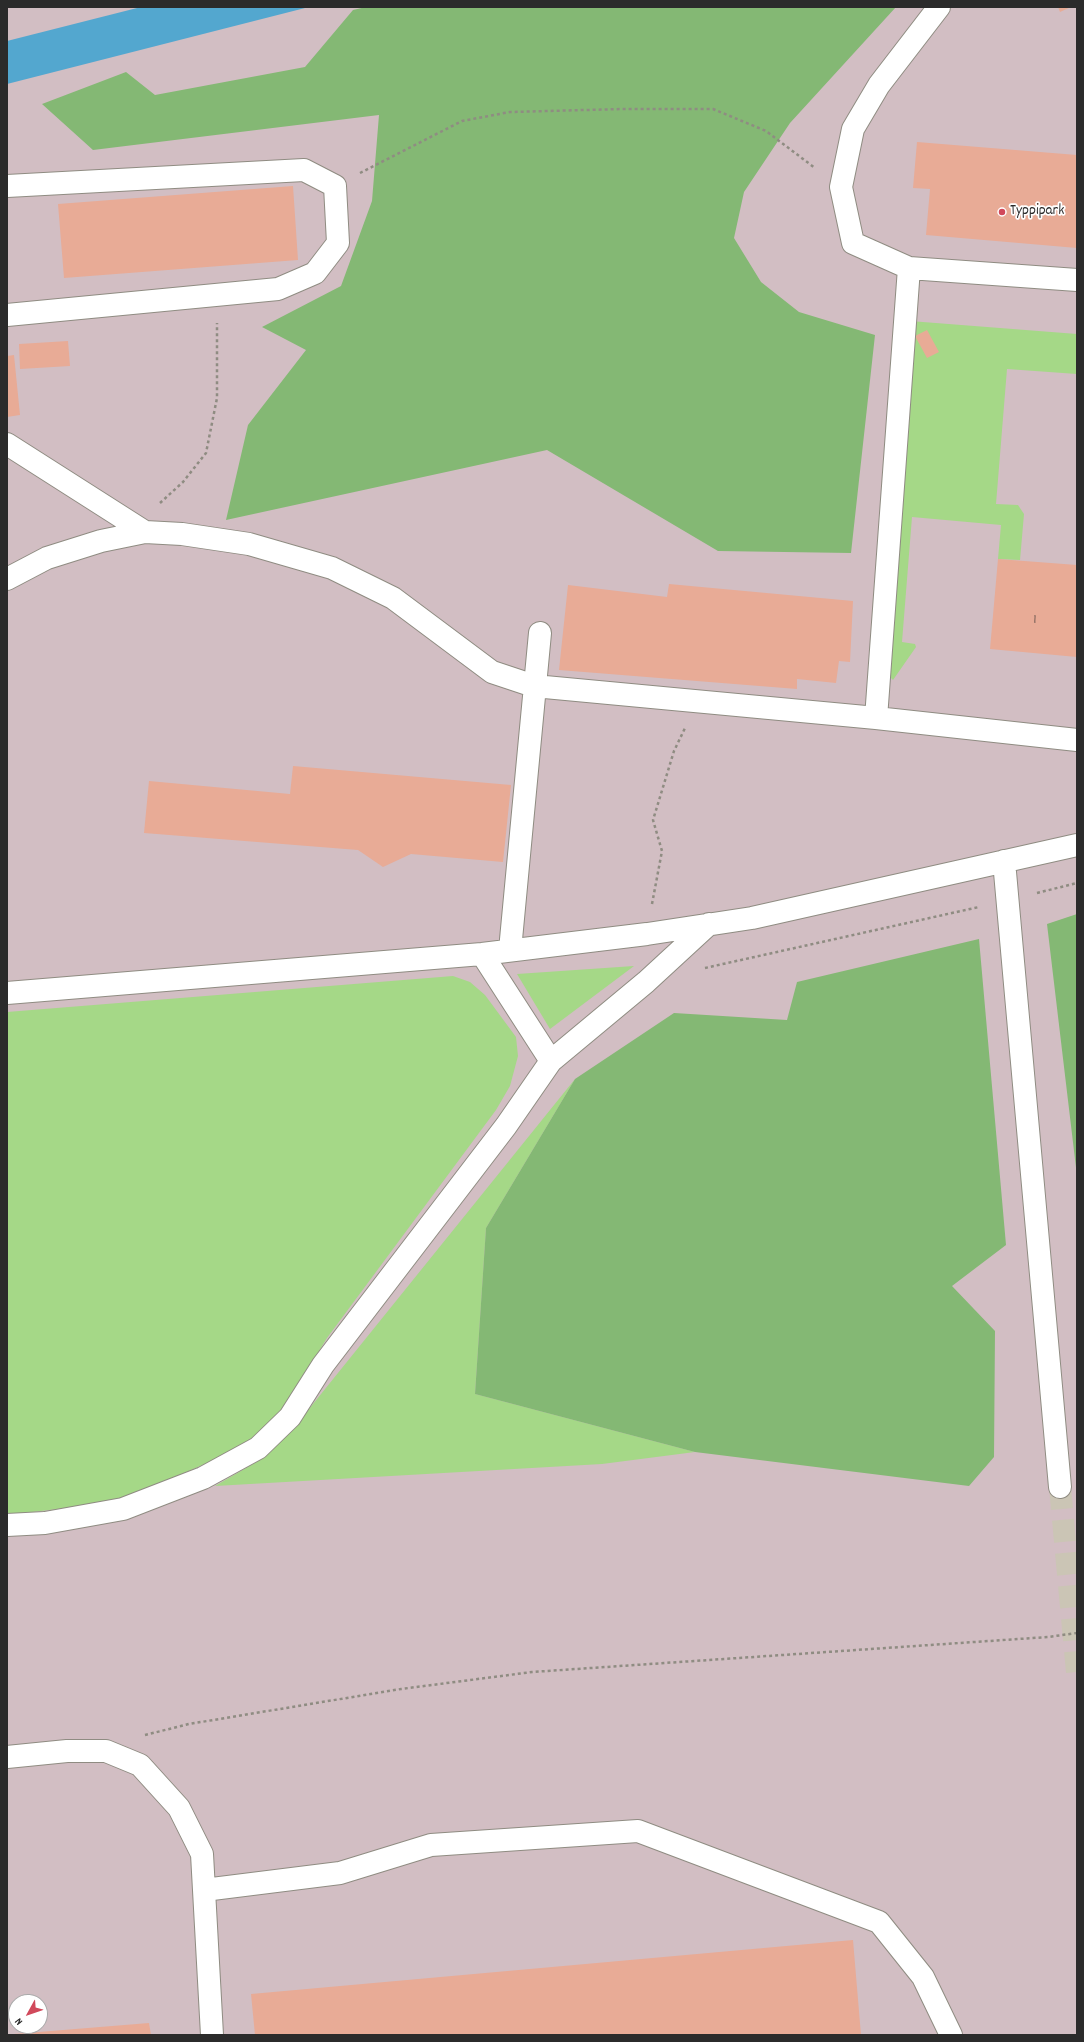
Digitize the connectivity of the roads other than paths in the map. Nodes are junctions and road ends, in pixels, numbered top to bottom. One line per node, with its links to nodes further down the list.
1 (939, 7): 3 (lane)
2 (7, 186): 5 (lane)
3 (909, 268): 4 (lane); 11 (lane)
4 (1077, 280)
5 (7, 315)
6 (7, 444): 7 (lane)
7 (145, 532): 8 (lane); 10 (lane)
8 (7, 579)
9 (540, 633): 10 (lane)
10 (534, 686): 11 (lane); 16 (lane)
11 (876, 718): 12 (lane)
12 (1077, 740)
13 (1077, 845): 14 (lane)
14 (1004, 861): 15 (lane); 20 (lane)
15 (709, 924): 16 (lane); 19 (lane)
16 (510, 950): 17 (lane)
17 (482, 954): 18 (lane); 19 (lane)
18 (7, 993)
19 (551, 1061): 21 (lane)
20 (1060, 1487)
21 (7, 1526)
22 (7, 1757): 23 (lane)
23 (204, 1890): 24 (lane); 25 (lane)
24 (212, 2035)
25 (951, 2035)

